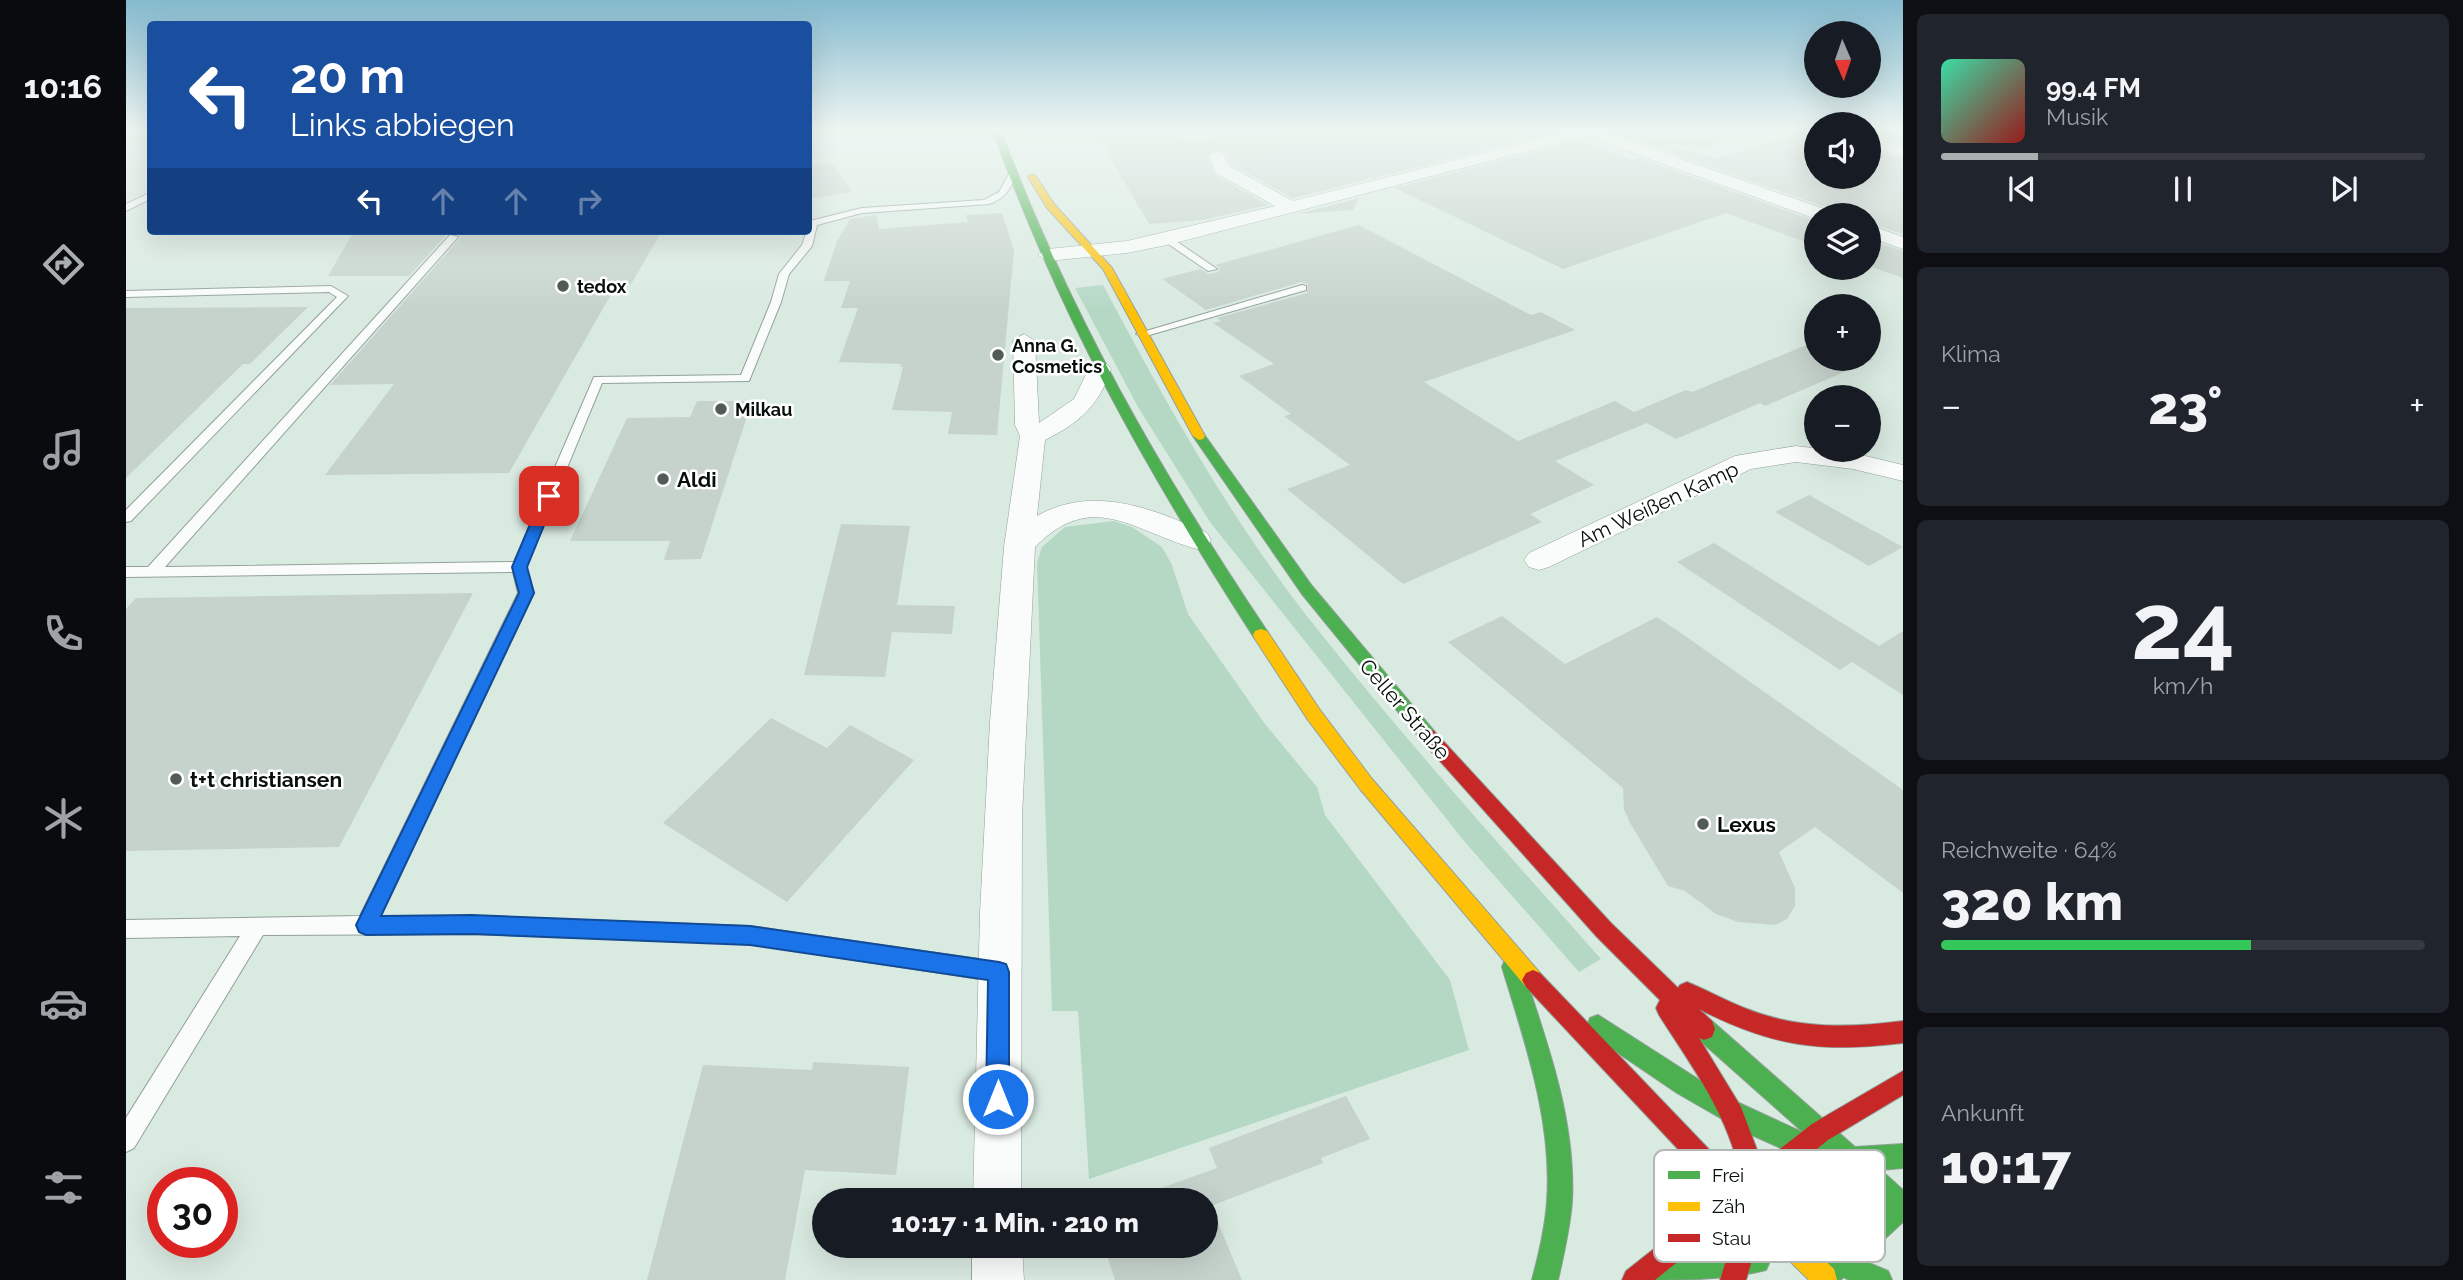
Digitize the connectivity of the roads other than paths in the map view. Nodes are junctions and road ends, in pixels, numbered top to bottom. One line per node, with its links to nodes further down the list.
1 (1003, 191): 11 (lane)
2 (1019, 191): 18 (main road)
3 (1040, 191): 17 (main road, Celler Straße)
4 (1261, 191): 8 (street)
5 (1345, 191): 8 (street)
6 (1756, 191): 10 (street)
7 (147, 198): 9 (lane)
8 (1289, 206): 15 (street)
9 (126, 208)
10 (1804, 208)
11 (812, 227)
12 (810, 235): 31 (lane)
13 (1881, 235): 16 (street)
14 (453, 237): 33 (lane)
15 (1167, 239): 17 (street); 19 (lane)
16 (1903, 243)
17 (1093, 252): 18 (street); 22 (main road, Celler Straße)
18 (1048, 255): 24 (main road)
19 (1212, 269)
20 (1302, 288): 22 (lane)
21 (126, 294): 27 (lane)
22 (1142, 334): 38 (main road, Celler Straße)
23 (1024, 341): 25 (street)
24 (1099, 369): 25 (street); 28 (main road)
25 (1033, 436): 29 (street)
26 (1903, 473): 30 (street, Am Weißen Kamp)
27 (126, 518)
28 (1197, 540): 29 (street); 37 (main road)
29 (1018, 547): 39 (street)
30 (1539, 560)
31 (519, 567): 33 (lane); 34 (lane)
32 (126, 572): 33 (lane)
33 (152, 572)
34 (366, 925): 35 (lane); 39 (lane)
35 (257, 926): 36 (lane); 44 (lane)
36 (126, 929)
37 (1507, 952): 42 (main road); 46 (main road); 64 (main road)
38 (1642, 968): 40 (main road); 42 (main road); 43 (main road, Celler Straße)
39 (999, 972): 52 (street)
40 (1903, 1032)
41 (1903, 1082): 43 (main road)
42 (1727, 1110): 45 (main road); 47 (main road)
43 (1820, 1132): 45 (main road); 50 (main road, Celler Straße)
44 (126, 1140)
45 (1804, 1144): 48 (main road); 49 (main road)
46 (1694, 1150)
47 (1744, 1150)
48 (1797, 1150)
49 (1822, 1150)
50 (1840, 1150)
51 (1900, 1161): 54 (main road)
52 (997, 1188)
53 (1885, 1191): 54 (main road, Celler Straße)
54 (1903, 1207): 55 (main road)
55 (1885, 1222)
56 (997, 1258): 63 (street)
57 (1661, 1262): 65 (main road)
58 (1771, 1262): 61 (main road)
59 (1809, 1262): 62 (main road)
60 (1838, 1262): 62 (main road); 67 (main road)
61 (1736, 1273): 66 (main road)
62 (1825, 1279)
63 (998, 1280)
64 (1545, 1280)
65 (1635, 1280)
66 (1652, 1280)
67 (1879, 1280)

